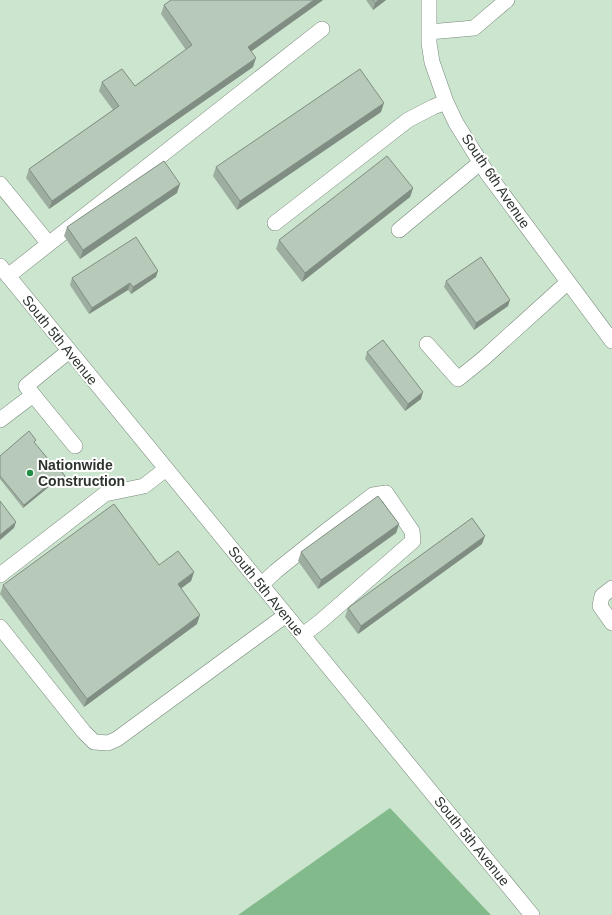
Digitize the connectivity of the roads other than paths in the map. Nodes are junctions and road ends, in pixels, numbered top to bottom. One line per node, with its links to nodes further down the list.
1 (429, 0): 4 (street, South 6th Avenue)
2 (507, 0): 4 (street)
3 (322, 29): 10 (street)
4 (429, 32): 5 (street, South 6th Avenue)
5 (446, 102): 6 (street, South 6th Avenue); 8 (street)
6 (481, 162): 9 (street); 12 (street, South 6th Avenue)
7 (0, 184): 10 (street)
8 (275, 223)
9 (399, 230)
10 (49, 244): 11 (street)
11 (4, 271): 15 (street, South 5th Avenue)
12 (568, 282): 13 (street, South 6th Avenue); 14 (street)
13 (612, 341)
14 (427, 344)
15 (69, 351): 16 (street); 19 (street, South 5th Avenue)
16 (33, 395): 17 (street); 18 (street)
17 (0, 420)
18 (75, 446)
19 (166, 469): 20 (street); 21 (street, South 5th Avenue)
20 (0, 575)
21 (261, 585): 23 (street, South 5th Avenue); 26 (street)
22 (612, 588): 24 (street)
23 (286, 615): 25 (street); 26 (street, South 5th Avenue)
24 (612, 623)
25 (0, 627)
26 (303, 635): 27 (street, South 5th Avenue)
27 (532, 915)

